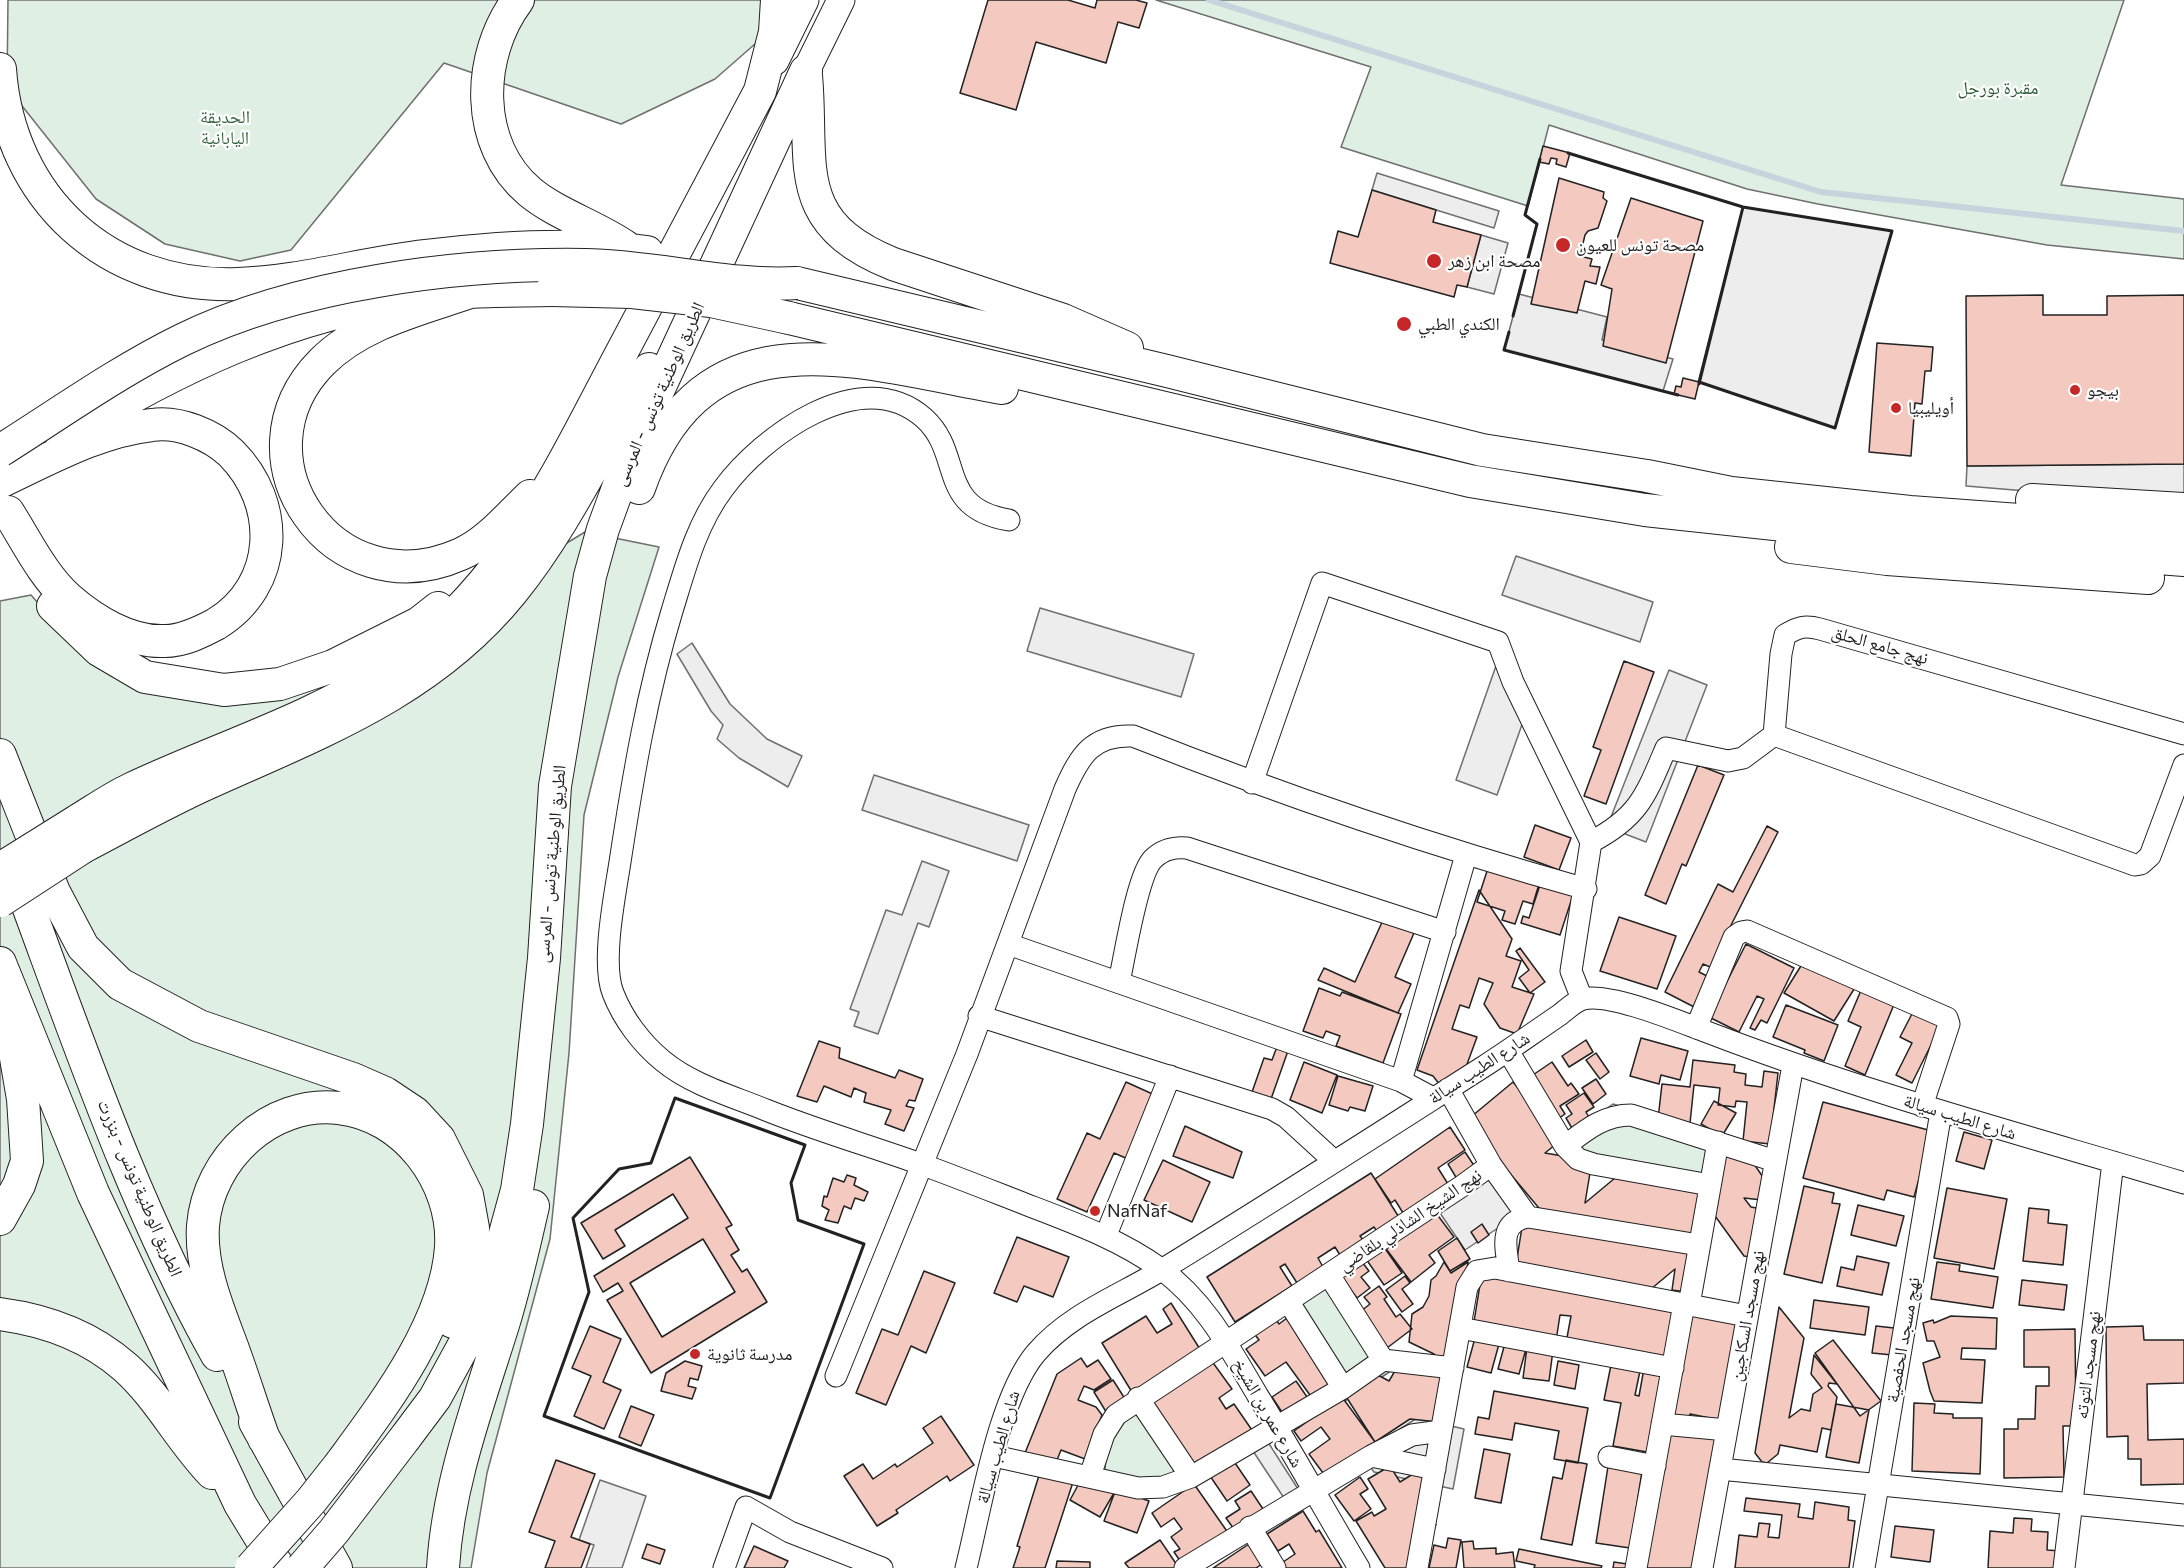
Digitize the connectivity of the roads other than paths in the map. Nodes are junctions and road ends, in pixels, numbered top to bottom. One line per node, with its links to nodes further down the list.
1 (518, 0): 8 (highway)
2 (777, 0): 7 (highway)
3 (805, 0): 7 (main road)
4 (841, 0): 6 (main road)
5 (0, 69): 8 (highway)
6 (806, 71): 11 (highway, الطريق الوطنية تونس - المرسى); 12 (highway)
7 (760, 91): 15 (highway)
8 (638, 250): 9 (highway, bridge)
9 (797, 283): 12 (highway); 14 (highway, bridge)
10 (473, 291): 13 (highway, bridge); 15 (highway); 17 (highway)
11 (704, 292): 27 (highway, الطريق الوطنية تونس - المرسى); 34 (highway)
12 (1167, 371): 16 (highway)
13 (1245, 426): 20 (highway); 27 (highway)
14 (0, 451)
15 (560, 469): 24 (highway)
16 (1647, 476): 19 (highway); 22 (highway)
17 (0, 480): 18 (highway)
18 (4, 501): 24 (highway)
19 (2184, 509)
20 (1645, 510): 22 (highway); 26 (highway)
21 (1009, 520): 59 (street, شارع عمر بن الشيخ)
22 (1907, 525): 23 (highway); 25 (highway)
23 (2184, 532)
24 (504, 560): 34 (highway)
25 (2184, 560)
26 (2184, 580)
27 (572, 676): 42 (highway, الطريق الوطنية تونس - المرسى)
28 (2184, 734): 29 (street, نهج جامع الحلق)
29 (1774, 735): 31 (street); 35 (street)
30 (0, 755): 86 (highway)
31 (2184, 765)
32 (1252, 783): 35 (street); 36 (street); 41 (street)
33 (0, 785): 87 (highway, الطريق الوطنية تونس - بنزرت)
34 (80, 834): 37 (highway, bridge); 39 (highway, bridge)
35 (1592, 842): 38 (street)
36 (1466, 855): 38 (street); 40 (street)
37 (0, 869)
38 (1586, 889): 45 (street)
39 (0, 901)
40 (1445, 932): 44 (street); 51 (street)
41 (1008, 944): 44 (street); 46 (street)
42 (544, 958): 86 (highway, الطريق الوطنية تونس - المرسى); 106 (highway)
43 (0, 965): 64 (highway); 98 (highway)
44 (1119, 982): 51 (street)
45 (1582, 999): 47 (street, شارع الطيب سيالة); 48 (street, شارع الطيب سيالة)
46 (979, 1016): 50 (street); 59 (street)
47 (1696, 1028): 49 (street, شارع الطيب سيالة); 53 (street, نهج مسجد الحفصية)
48 (1508, 1051): 52 (street, شارع الطيب سيالة); 55 (street)
49 (1793, 1065): 53 (street, شارع الطيب سيالة); 57 (street, نهج مسجد السكاجين)
50 (1170, 1076): 56 (street); 65 (street)
51 (1401, 1081): 52 (street)
52 (1440, 1094): 56 (street, شارع الطيب سيالة); 60 (street)
53 (1931, 1109): 58 (street, شارع الطيب سيالة); 96 (street, نهج مسجد الحفصية)
54 (1718, 1142): 55 (street); 57 (street); 62 (street)
55 (1565, 1146): 62 (street)
56 (1333, 1161): 67 (street, شارع الطيب سيالة)
57 (1775, 1161): 73 (street, نهج مسجد السكاجين)
58 (2113, 1162): 61 (street, شارع الطيب سيالة); 99 (street, نهج مسجد التوته)
59 (922, 1164): 65 (street, شارع عمر بن الشيخ); 79 (street)
60 (1491, 1165): 63 (street); 69 (street, نهج الشيخ الشاذلي بلقاضي)
61 (2184, 1183)
62 (1710, 1185): 66 (street)
63 (1528, 1217): 66 (street); 68 (street)
64 (0, 1219)
65 (1106, 1235): 67 (street, شارع عمر بن الشيخ)
66 (1700, 1245): 71 (street)
67 (1162, 1270): 75 (street, شارع عمر بن الشيخ); 88 (street, شارع الطيب سيالة)
68 (1509, 1271): 71 (street); 74 (street)
69 (1329, 1275): 70 (street, نهج الشيخ الشاذلي بلقاضي); 76 (street, نهج الشيخ الشاذلي بلقاضي)
70 (1288, 1301): 75 (street, نهج الشيخ الشاذلي بلقاضي); 80 (street)
71 (1686, 1305): 73 (street); 78 (street)
72 (0, 1314): 98 (highway)
73 (1747, 1317): 84 (street, نهج مسجد السكاجين)
74 (1460, 1328): 77 (street); 78 (street)
75 (1225, 1340): 81 (street, نهج الشيخ الشاذلي بلقاضي); 83 (street, شارع عمر بن الشيخ)
76 (1383, 1360): 77 (street); 80 (street)
77 (1453, 1368): 85 (street)
78 (1673, 1368): 82 (street)
79 (836, 1376)
80 (1343, 1388): 83 (street)
81 (1138, 1398): 94 (street, نهج الشيخ الشاذلي بلقاضي); 95 (street)
82 (1662, 1424): 84 (street); 91 (street)
83 (1276, 1426): 95 (street); 97 (street, شارع عمر بن الشيخ)
84 (1727, 1430): 93 (street, نهج مسجد السكاجين)
85 (1441, 1431): 89 (street); 92 (street)
86 (405, 1438): 104 (highway, الطريق الوطنية تونس - المرسى, bridge)
87 (264, 1439): 102 (highway, bridge); 105 (highway, الطريق الوطنية تونس - بنزرت)
88 (994, 1456): 94 (street); 109 (street, شارع الطيب سيالة)
89 (1371, 1456): 92 (street); 97 (street)
90 (1609, 1457): 91 (street)
91 (1655, 1466): 114 (street)
92 (1435, 1469): 113 (street)
93 (1720, 1469): 96 (street); 115 (street, نهج مسجد السكاجين)
94 (1090, 1476): 95 (street)
95 (1191, 1477)
96 (1878, 1485): 99 (street); 116 (street, نهج مسجد الحفصية)
97 (1312, 1490): 101 (street); 112 (street, شارع عمر بن الشيخ)
98 (240, 1503): 103 (highway)
99 (2072, 1504): 100 (street); 117 (street, نهج مسجد التوته)
100 (2184, 1515)
101 (1250, 1527): 110 (street); 111 (street)
102 (251, 1568)
103 (279, 1568)
104 (302, 1568)
105 (336, 1568)
106 (443, 1568)
107 (724, 1568): 108 (street)
108 (882, 1568)
109 (966, 1568)
110 (1185, 1568)
111 (1275, 1568)
112 (1359, 1568)
113 (1417, 1568)
114 (1636, 1568)
115 (1702, 1568)
116 (1864, 1568)
117 (2064, 1568)

